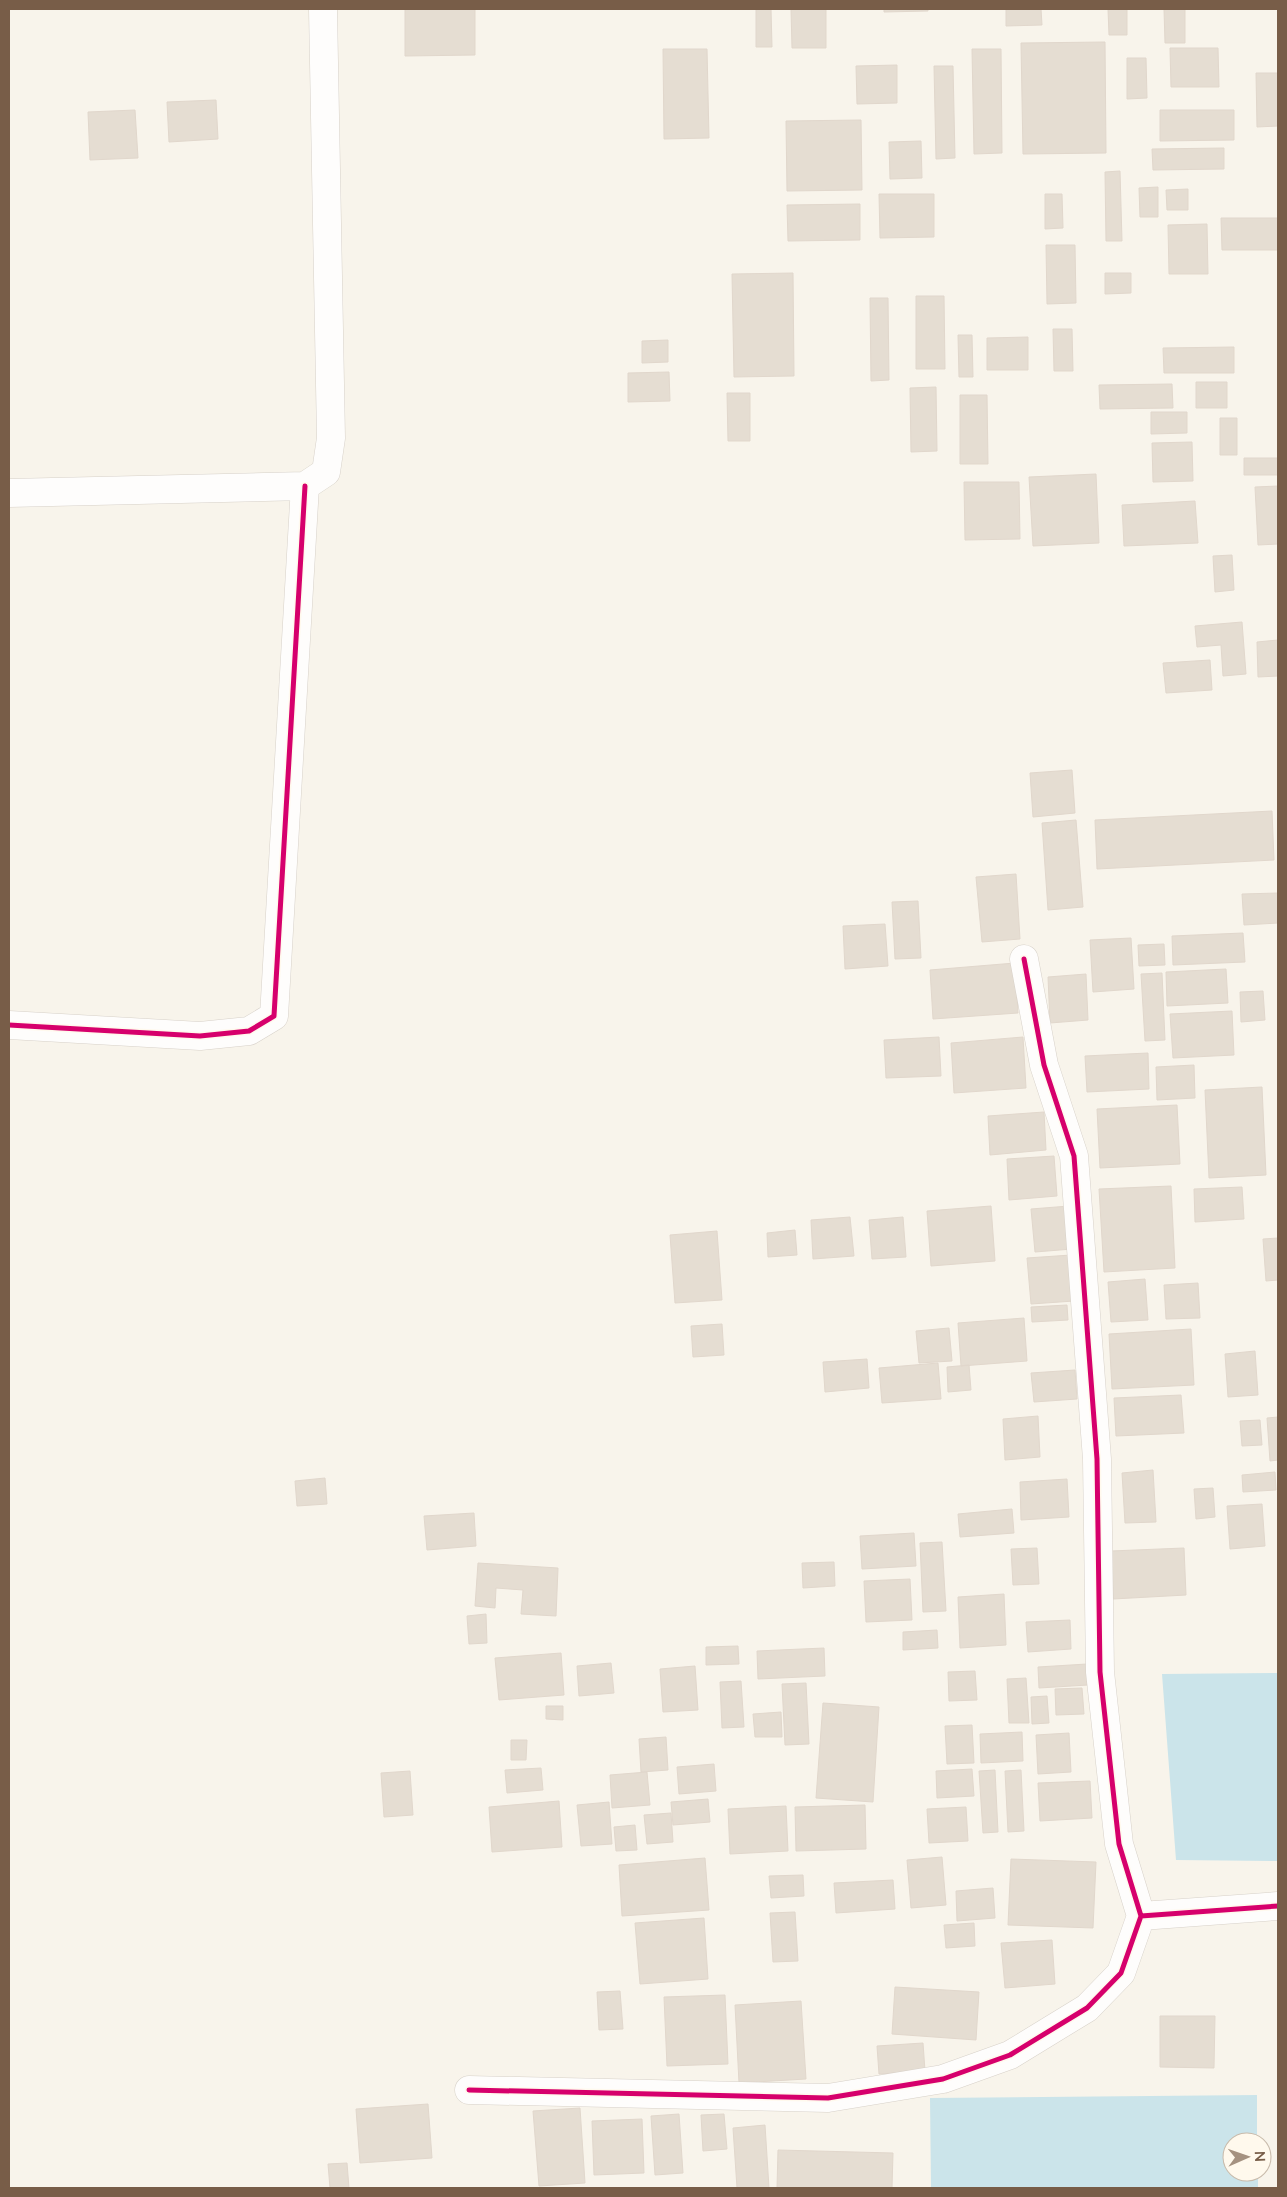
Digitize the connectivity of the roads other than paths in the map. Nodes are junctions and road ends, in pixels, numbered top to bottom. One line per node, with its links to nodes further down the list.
1 (323, 9): 2 (street)
2 (305, 486): 3 (street); 5 (street)
3 (9, 493)
4 (1024, 960): 7 (street)
5 (9, 1024)
6 (1278, 1906): 7 (street)
7 (1141, 1916): 8 (street)
8 (469, 2090)

